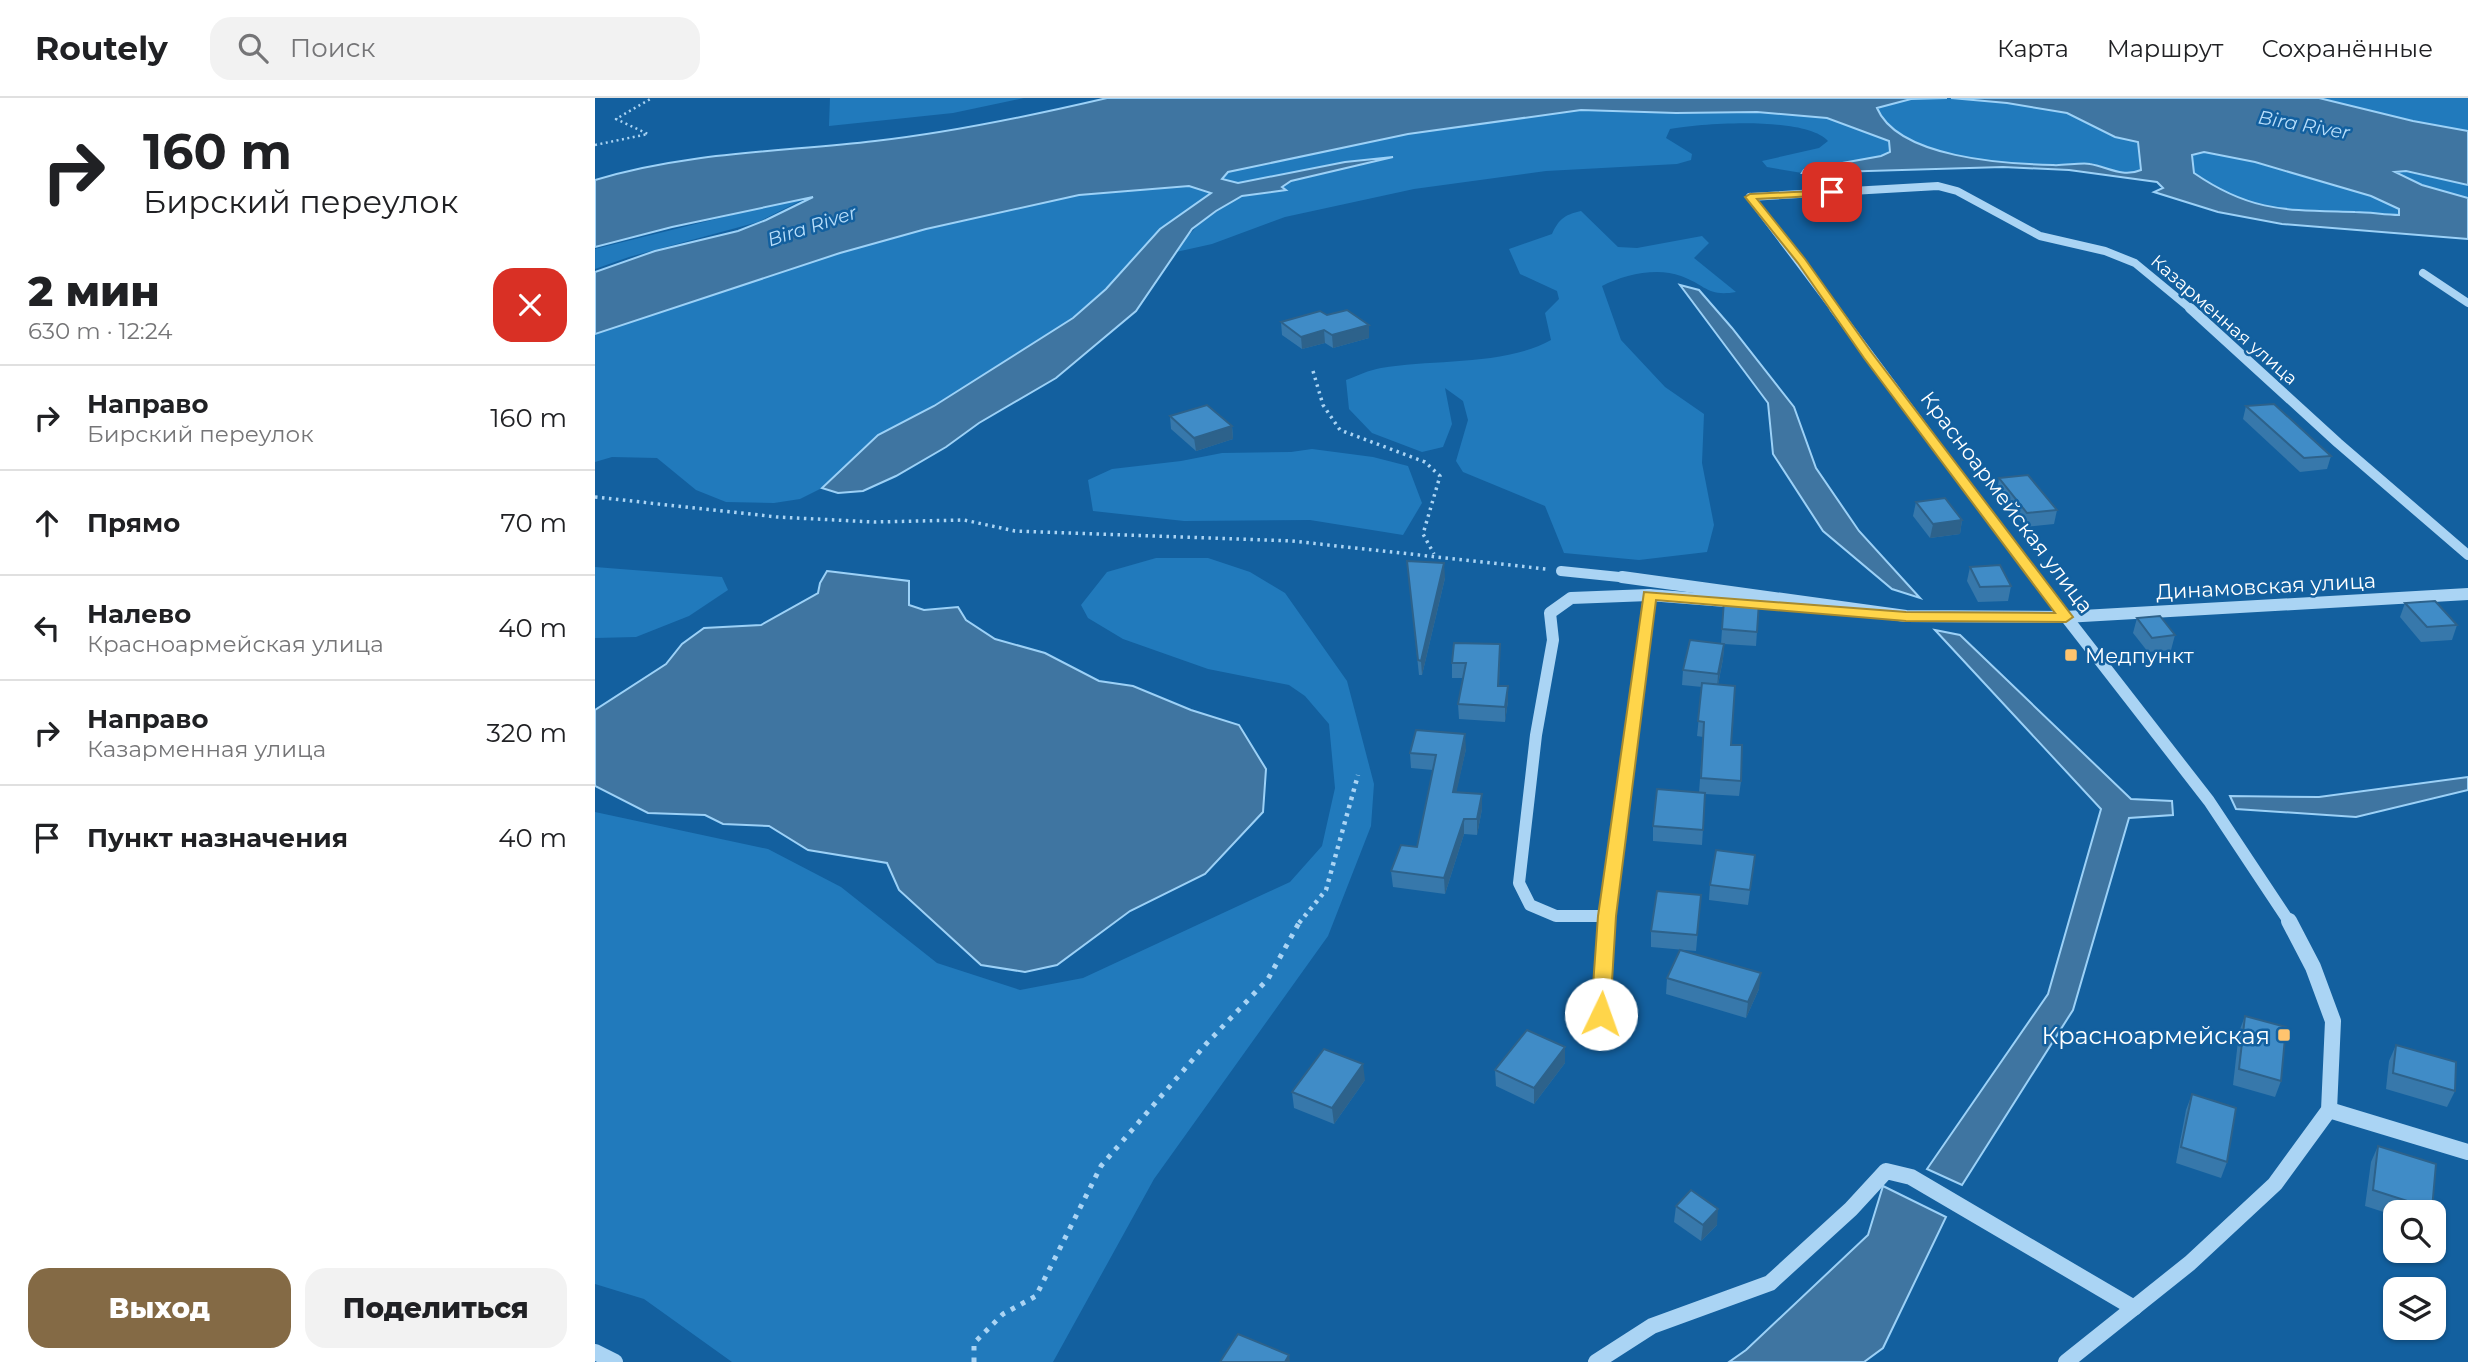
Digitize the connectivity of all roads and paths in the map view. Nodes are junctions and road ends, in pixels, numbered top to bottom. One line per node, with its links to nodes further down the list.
1 (652, 98): 2 (path)
2 (595, 145)
3 (1750, 197): 9 (street, Казарменная улица); 14 (street, Красноармейская улица)
4 (2423, 273): 5 (street)
5 (2468, 303)
6 (1313, 371): 8 (path)
7 (595, 497): 8 (path)
8 (1435, 555): 10 (path)
9 (2468, 555)
10 (1561, 571): 13 (street)
11 (2468, 594): 14 (street, Динамовская улица)
12 (1649, 595): 13 (street); 16 (street); 16 (street)
13 (1906, 616): 14 (street, Динамовская улица)
14 (2066, 617): 18 (street, Красноармейская улица)
15 (1357, 775): 23 (path)
16 (1607, 916): 17 (street)
17 (1601, 1014)
18 (2329, 1110): 19 (street); 20 (street)
19 (2468, 1152)
20 (2134, 1308): 24 (street); 25 (street)
21 (595, 1353): 22 (street)
22 (615, 1362)
23 (974, 1362)
24 (1596, 1362)
25 (2066, 1362)

